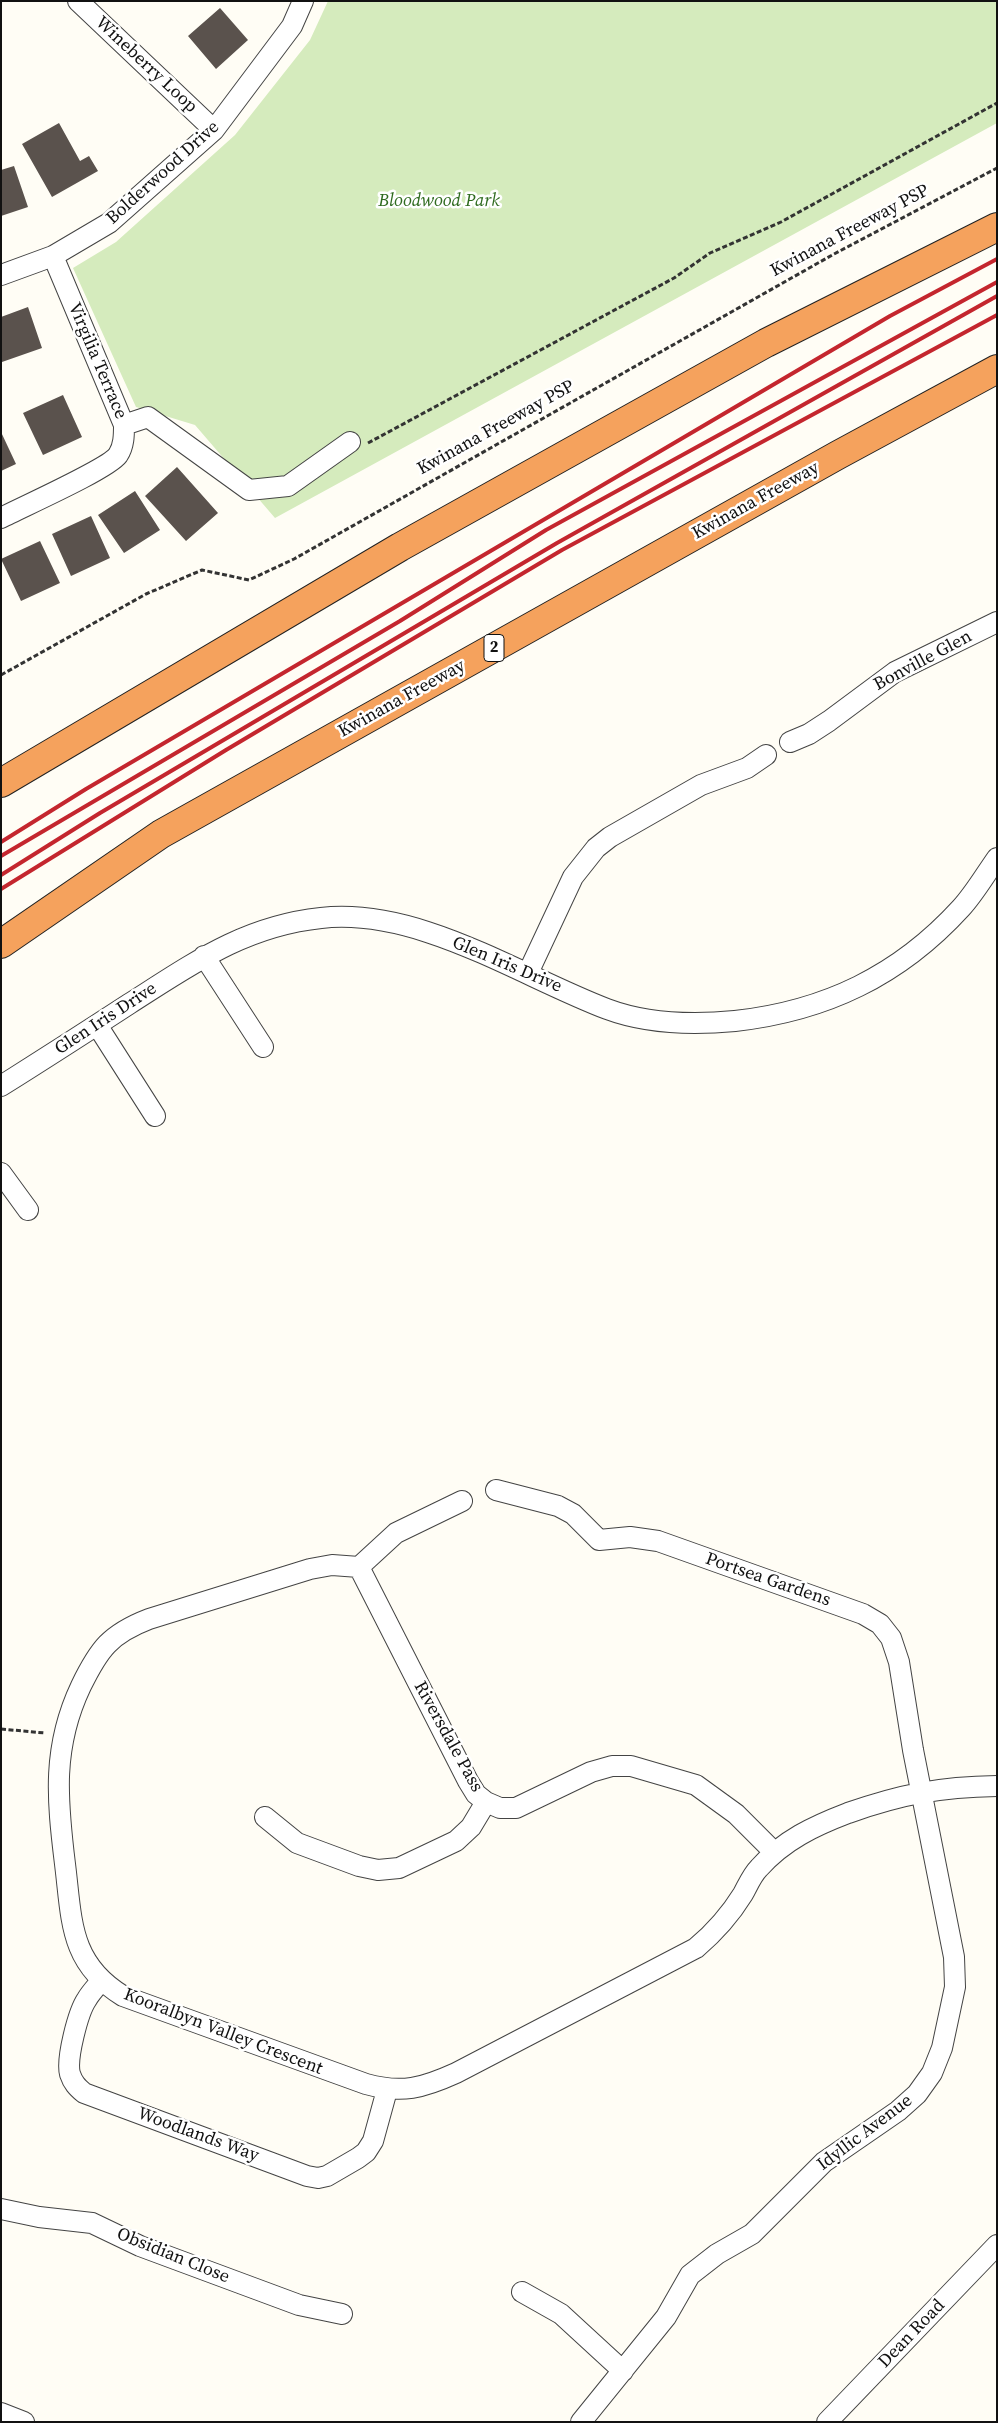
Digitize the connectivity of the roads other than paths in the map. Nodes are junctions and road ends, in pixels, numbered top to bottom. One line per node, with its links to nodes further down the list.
1 (78, 1): 3 (street, Wineberry Loop)
2 (303, 1): 3 (street, Bolderwood Drive)
3 (214, 130): 5 (street, Bolderwood Drive)
4 (997, 227): 14 (highway)
5 (53, 256): 6 (street, Bolderwood Drive); 8 (street, Virgilia Terrace)
6 (1, 275)
7 (997, 369): 16 (highway, Kwinana Freeway / 2)
8 (124, 425): 9 (street); 10 (street, Virgilia Terrace)
9 (350, 442)
10 (1, 518)
11 (997, 622): 12 (street, Bonville Glen)
12 (790, 742)
13 (766, 755): 18 (street)
14 (1, 783)
15 (997, 858): 18 (street, Glen Iris Drive)
16 (1, 944)
17 (204, 956): 18 (street, Glen Iris Drive); 19 (street, Glen Iris Drive); 20 (street)
18 (528, 973)
19 (97, 1025): 21 (street, Glen Iris Drive); 22 (street)
20 (263, 1048)
21 (1, 1086)
22 (155, 1116)
23 (1, 1173): 24 (street)
24 (28, 1210)
25 (496, 1490): 29 (street, Portsea Gardens)
26 (462, 1501): 27 (street)
27 (359, 1568): 30 (street, Riversdale Pass); 33 (street, Kooralbyn Valley Crescent)
28 (997, 1786): 29 (street, Kooralbyn Valley Crescent)
29 (923, 1791): 32 (street, Kooralbyn Valley Crescent); 39 (street, Idyllic Avenue)
30 (486, 1802): 31 (street); 32 (street, Riversdale Pass)
31 (264, 1817)
32 (774, 1852): 34 (street, Kooralbyn Valley Crescent)
33 (102, 1980): 34 (street, Kooralbyn Valley Crescent); 34 (street, Woodlands Way)
34 (387, 2090)
35 (1, 2209): 38 (street, Obsidian Close)
36 (997, 2245): 43 (street, Dean Road)
37 (522, 2292): 39 (street)
38 (342, 2314)
39 (623, 2371): 42 (street, Idyllic Avenue)
40 (1, 2413): 41 (street)
41 (24, 2422)
42 (581, 2422)
43 (827, 2422)

